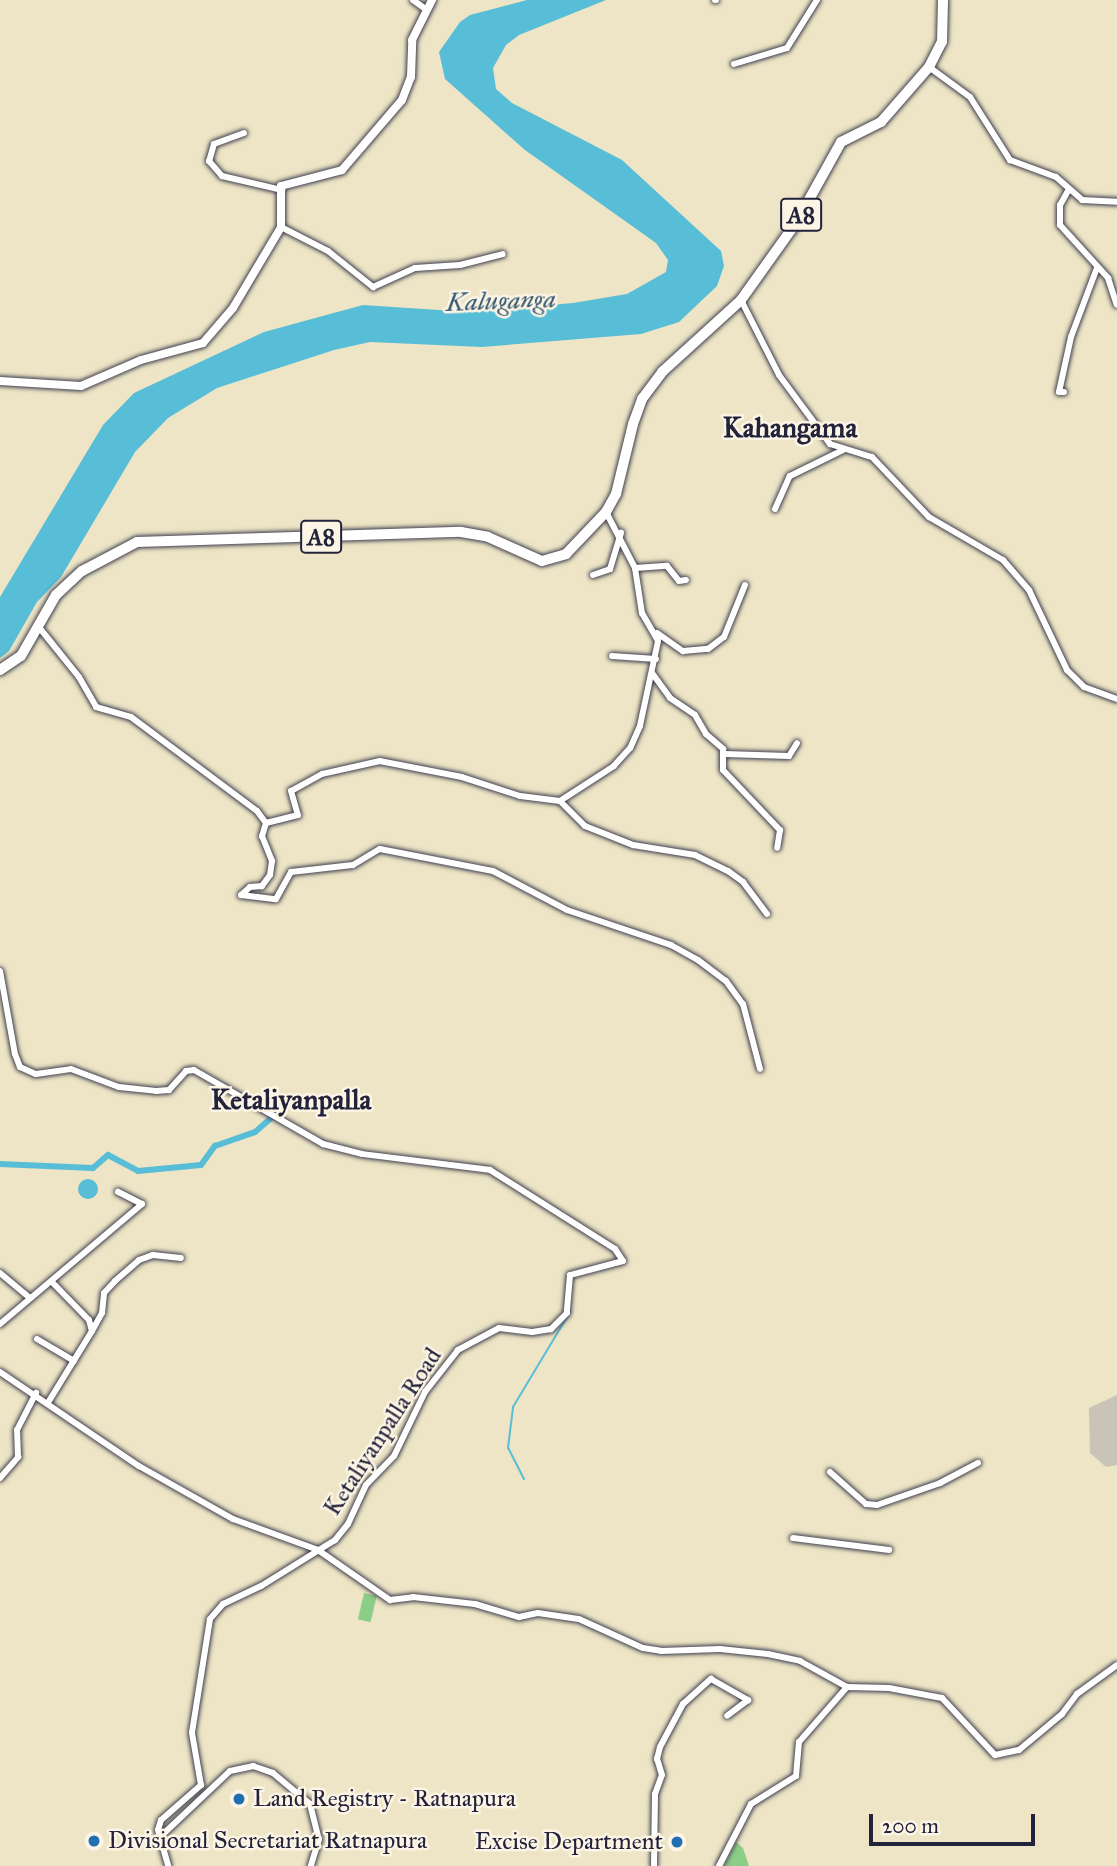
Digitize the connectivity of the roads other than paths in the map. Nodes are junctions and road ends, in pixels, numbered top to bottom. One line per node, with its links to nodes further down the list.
1 (413, 0): 5 (street)
2 (432, 0): 5 (street)
3 (817, 0): 6 (street)
4 (943, 0): 7 (highway, A8)
5 (427, 9): 10 (street)
6 (734, 64)
7 (929, 66): 9 (street); 15 (highway, A8)
8 (244, 133): 10 (street)
9 (1069, 189): 11 (street); 14 (street)
10 (282, 190): 12 (street)
11 (1117, 202)
12 (281, 228): 13 (street); 17 (street)
13 (503, 254)
14 (1097, 268): 16 (street); 18 (street)
15 (741, 300): 19 (street); 21 (highway, A8)
16 (1117, 305)
17 (0, 381)
18 (1064, 392)
19 (843, 450): 20 (street); 33 (street)
20 (775, 509)
21 (606, 512): 22 (street); 27 (highway, A8)
22 (621, 533): 23 (street); 24 (street)
23 (635, 568): 25 (street); 28 (street)
24 (593, 575)
25 (686, 580)
26 (745, 585): 28 (street)
27 (38, 626): 31 (highway, A8); 37 (street)
28 (657, 633): 30 (street)
29 (612, 656): 30 (street)
30 (656, 659): 32 (street)
31 (0, 670)
32 (652, 673): 35 (street); 36 (street)
33 (1117, 699)
34 (797, 743): 35 (street)
35 (725, 754): 38 (street)
36 (561, 801): 37 (street); 39 (street)
37 (266, 823): 41 (street)
38 (777, 848)
39 (767, 914)
40 (0, 971): 58 (street, Ketaliyanpalla Road)
41 (760, 1069)
42 (118, 1192): 45 (street)
43 (181, 1258): 48 (street)
44 (0, 1273): 46 (street)
45 (52, 1282): 46 (street); 48 (street)
46 (30, 1298): 47 (street)
47 (0, 1324)
48 (92, 1331): 50 (street)
49 (37, 1339): 50 (street)
50 (74, 1361): 53 (street)
51 (0, 1372): 52 (street)
52 (36, 1393): 53 (street); 56 (street)
53 (49, 1401): 58 (street)
54 (978, 1463): 55 (street)
55 (830, 1472)
56 (0, 1478)
57 (793, 1538): 59 (street)
58 (318, 1550): 61 (street); 63 (street, Ketaliyanpalla Road)
59 (889, 1550)
60 (1117, 1665): 61 (street)
61 (847, 1686): 67 (street)
62 (727, 1716): 66 (street)
63 (160, 1838): 64 (street); 65 (street)
64 (168, 1866)
65 (311, 1866)
66 (654, 1866)
67 (719, 1866)

